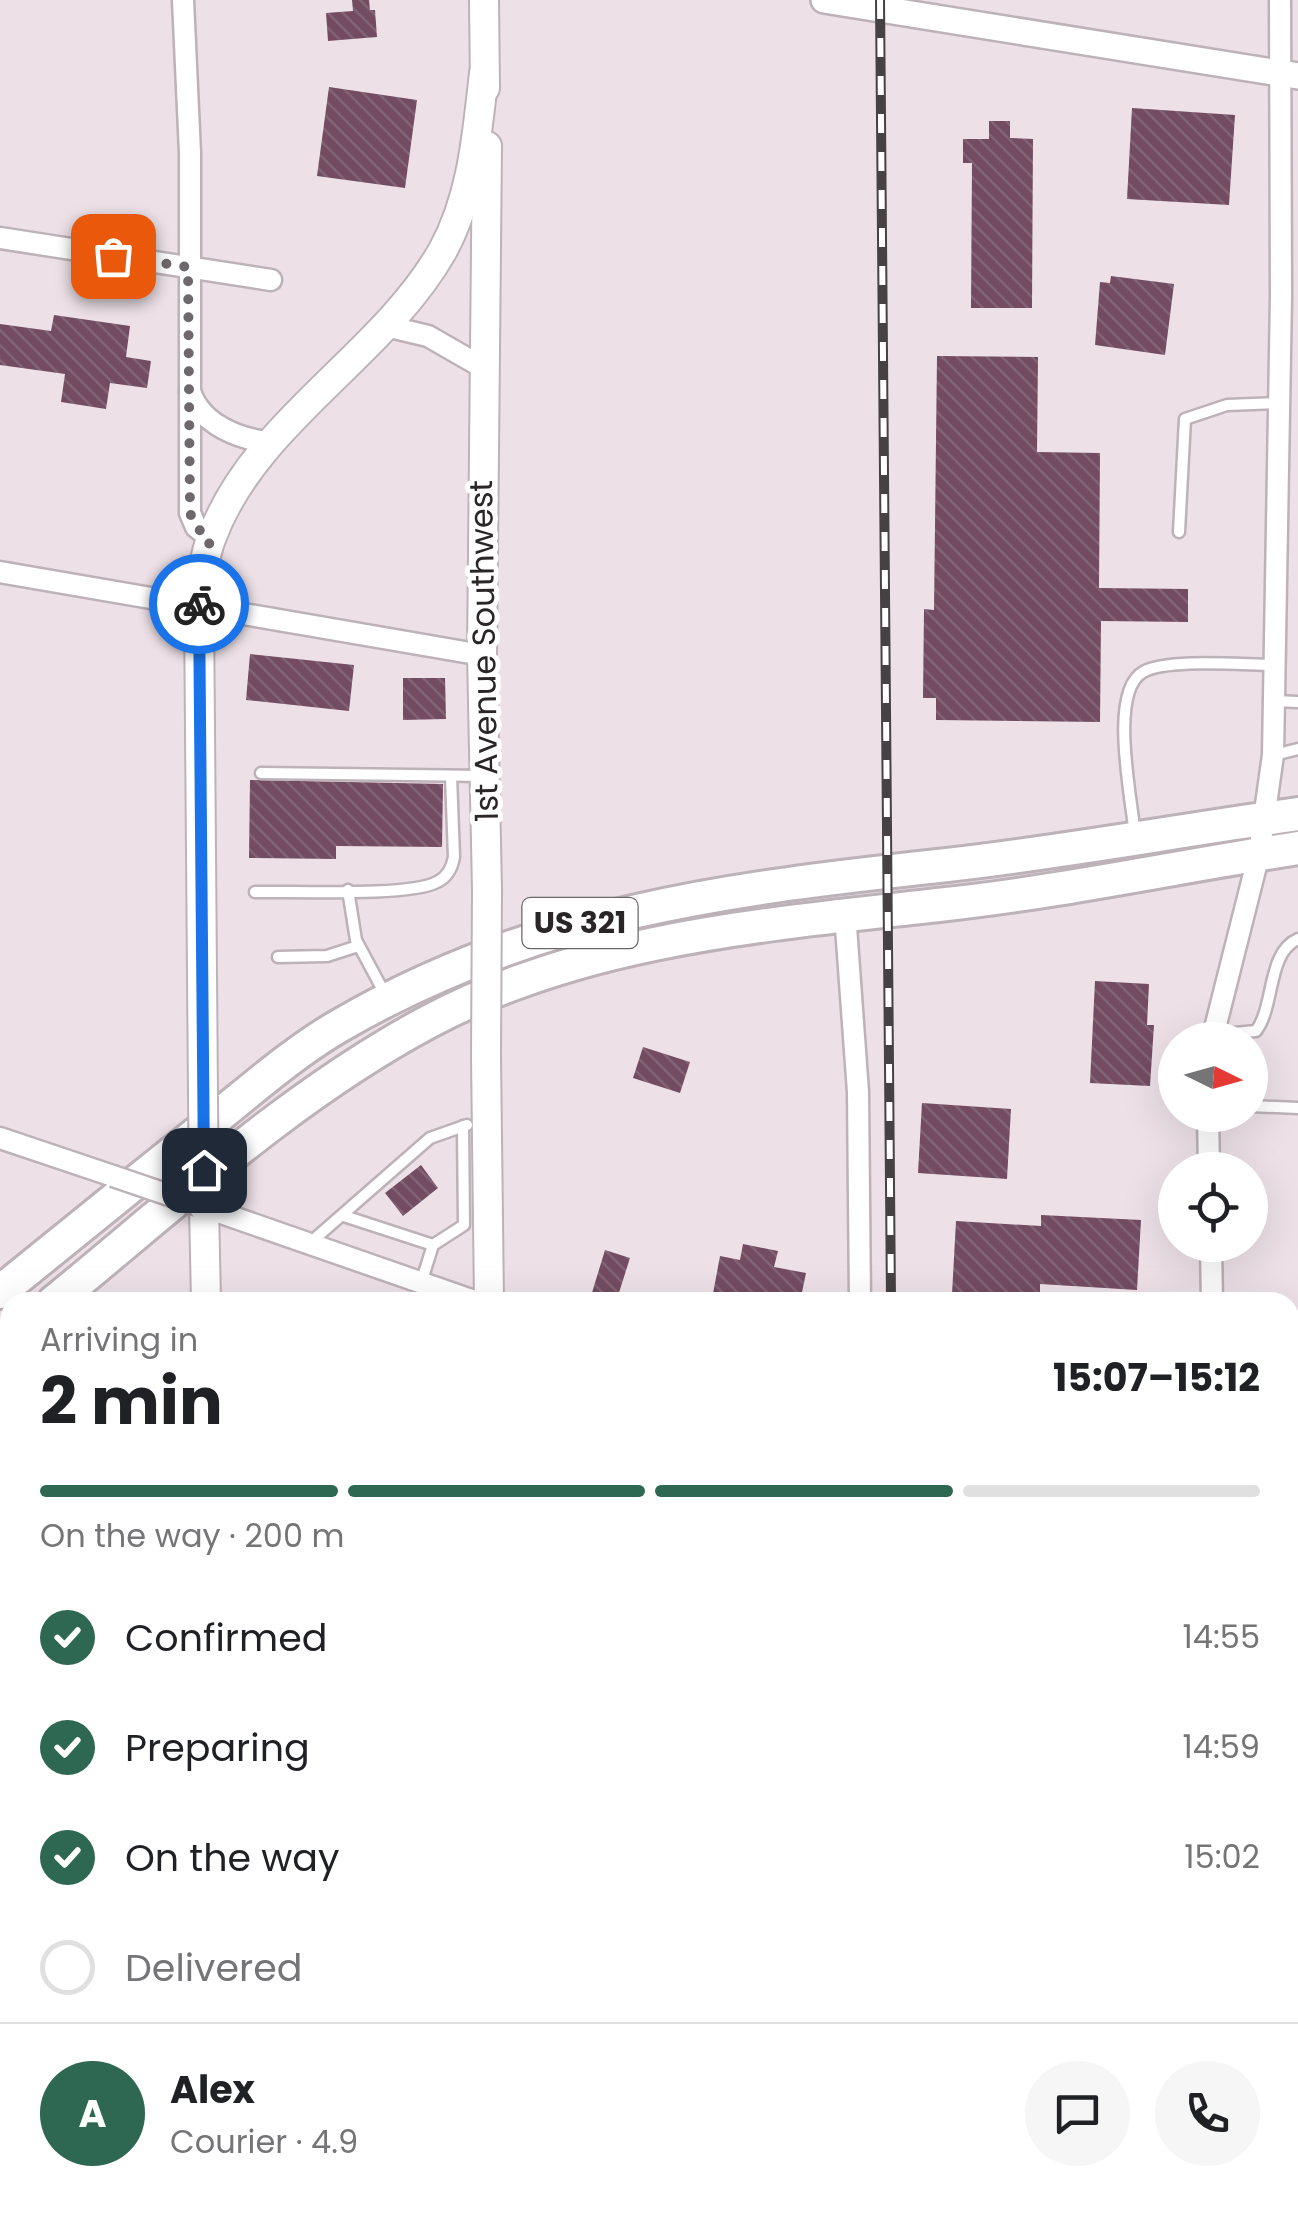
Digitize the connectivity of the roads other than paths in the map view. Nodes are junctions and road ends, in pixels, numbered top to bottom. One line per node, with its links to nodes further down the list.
1 (184, 0): 9 (street)
2 (484, 0): 6 (main road, 1st Avenue Southwest)
3 (824, 0): 5 (street)
4 (1280, 0): 7 (street)
5 (914, 8): 7 (street)
6 (484, 73): 11 (main road); 12 (main road, 1st Avenue Southwest)
7 (1290, 75): 14 (street)
8 (0, 238): 9 (street)
9 (188, 267): 10 (street); 13 (street)
10 (271, 280)
11 (386, 326): 12 (street); 15 (main road)
12 (482, 366): 20 (main road, 1st Avenue Southwest)
13 (187, 380): 15 (street); 17 (street)
14 (1278, 403): 16 (lane); 21 (street)
15 (272, 444): 17 (main road)
16 (1180, 532)
17 (210, 539): 19 (main road)
18 (0, 572): 19 (street)
19 (199, 606): 20 (street); 47 (main road, bridge)
20 (482, 655): 28 (main road, 1st Avenue Southwest)
21 (1276, 665): 22 (street); 31 (lane)
22 (1274, 701): 23 (lane); 25 (street)
23 (1298, 702)
24 (1298, 749): 25 (lane)
25 (1273, 755): 30 (street)
26 (260, 773): 27 (lane)
27 (451, 776): 28 (lane); 34 (lane)
28 (485, 776): 45 (main road, 1st Avenue Southwest, bridge)
29 (1298, 814): 30 (highway, US 321)
30 (1264, 818): 31 (highway, US 321); 33 (street)
31 (1136, 838): 40 (highway, US 321)
32 (1298, 848): 33 (highway, US 321)
33 (1259, 854): 36 (highway, US 321); 41 (street)
34 (348, 890): 35 (lane); 38 (lane)
35 (255, 892)
36 (844, 914): 57 (highway, US 321); 61 (street)
37 (1298, 938): 42 (lane)
38 (358, 946): 39 (lane); 40 (lane)
39 (278, 957)
40 (388, 1000): 51 (highway, US 321)
41 (1216, 1022)
42 (1263, 1022)
43 (1268, 1107): 44 (lane)
44 (1298, 1108)
45 (475, 1123): 48 (lane); 49 (main road, 1st Avenue Southwest)
46 (0, 1138): 47 (street, bridge)
47 (204, 1208): 50 (street); 58 (main road)
48 (344, 1216): 50 (lane); 52 (lane)
49 (477, 1224): 52 (lane); 60 (main road, 1st Avenue Southwest)
50 (310, 1243): 55 (street)
51 (58, 1245): 54 (highway); 56 (highway, US 321)
52 (433, 1245): 55 (lane)
53 (1211, 1262): 62 (street)
54 (0, 1272)
55 (422, 1280): 59 (street)
56 (0, 1292)
57 (66, 1292)
58 (206, 1292)
59 (452, 1292)
60 (487, 1292)
61 (860, 1292)
62 (1212, 1292)

